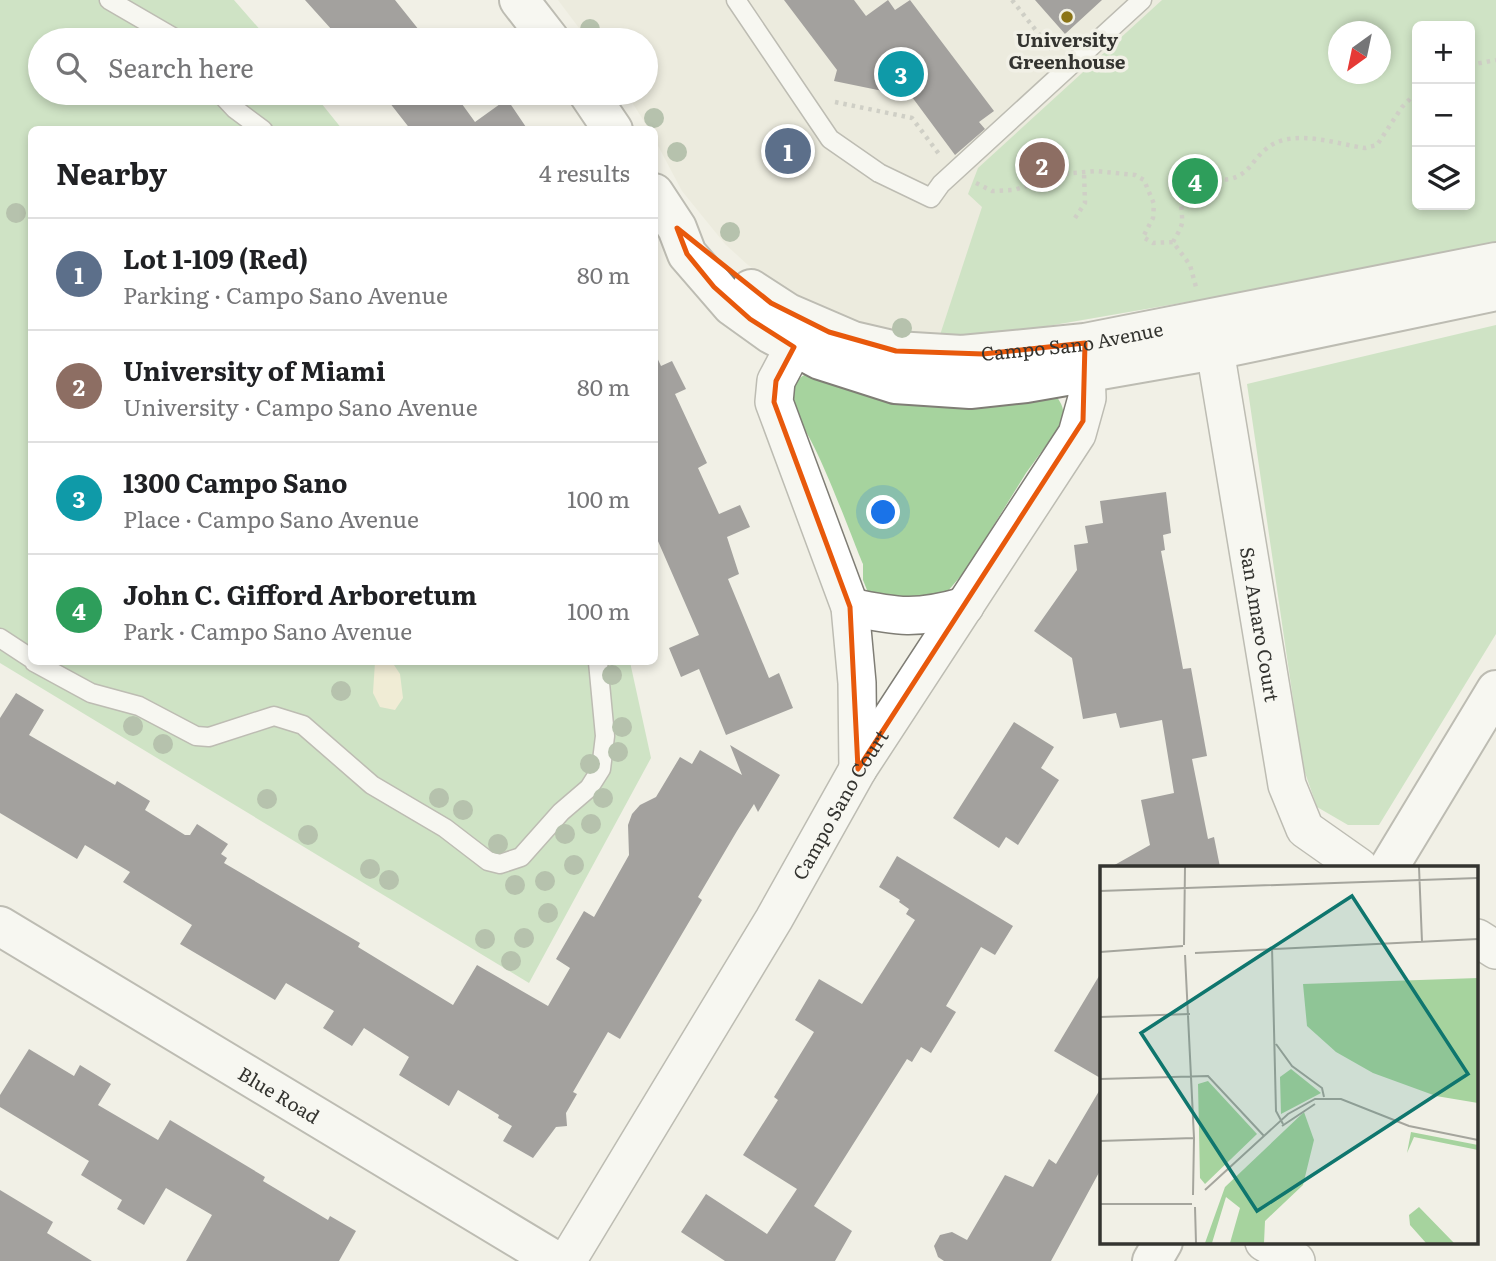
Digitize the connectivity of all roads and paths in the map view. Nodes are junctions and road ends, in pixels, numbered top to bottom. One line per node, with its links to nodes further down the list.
1 (109, 0): 6 (lane)
2 (519, 0): 7 (street)
3 (736, 0): 14 (lane)
4 (1012, 0): 10 (path)
5 (1142, 0): 10 (lane)
6 (157, 28)
7 (541, 28)
8 (1496, 60): 9 (path)
9 (1475, 64)
10 (1066, 69): 17 (lane)
11 (1412, 97): 22 (path)
12 (231, 105): 15 (lane)
13 (596, 105): 16 (street)
14 (816, 116): 17 (path); 17 (lane)
15 (258, 126)
16 (610, 126)
17 (955, 171): 18 (path)
18 (1084, 173): 20 (path); 22 (path)
19 (658, 199): 21 (street, Campo Sano Avenue)
20 (1075, 218)
21 (677, 228): 26 (street, Campo Sano Avenue); 28 (street, Campo Sano Avenue)
22 (1172, 242): 25 (path)
23 (1496, 262): 28 (street, Campo Sano Avenue)
24 (1496, 291): 27 (street, Campo Sano Avenue)
25 (1197, 293)
26 (794, 347): 28 (street, Campo Sano Avenue); 30 (street)
27 (1215, 350): 28 (street, Campo Sano Avenue); 37 (street, San Amaro Court)
28 (1087, 358): 29 (street, Campo Sano Court)
29 (965, 606): 30 (street); 36 (street, Campo Sano Court)
30 (850, 607): 36 (street)
31 (0, 638): 32 (lane)
32 (28, 657)
33 (42, 665): 34 (lane)
34 (598, 665)
35 (1496, 690): 38 (street)
36 (858, 769): 45 (street, Campo Sano Court)
37 (1358, 866)
38 (1390, 866)
39 (0, 926): 44 (street, Blue Road)
40 (1478, 939): 41 (street)
41 (1496, 950)
42 (1162, 1244): 46 (street)
43 (1267, 1244): 47 (street)
44 (556, 1261)
45 (567, 1261)
46 (1152, 1261)
47 (1296, 1261)

